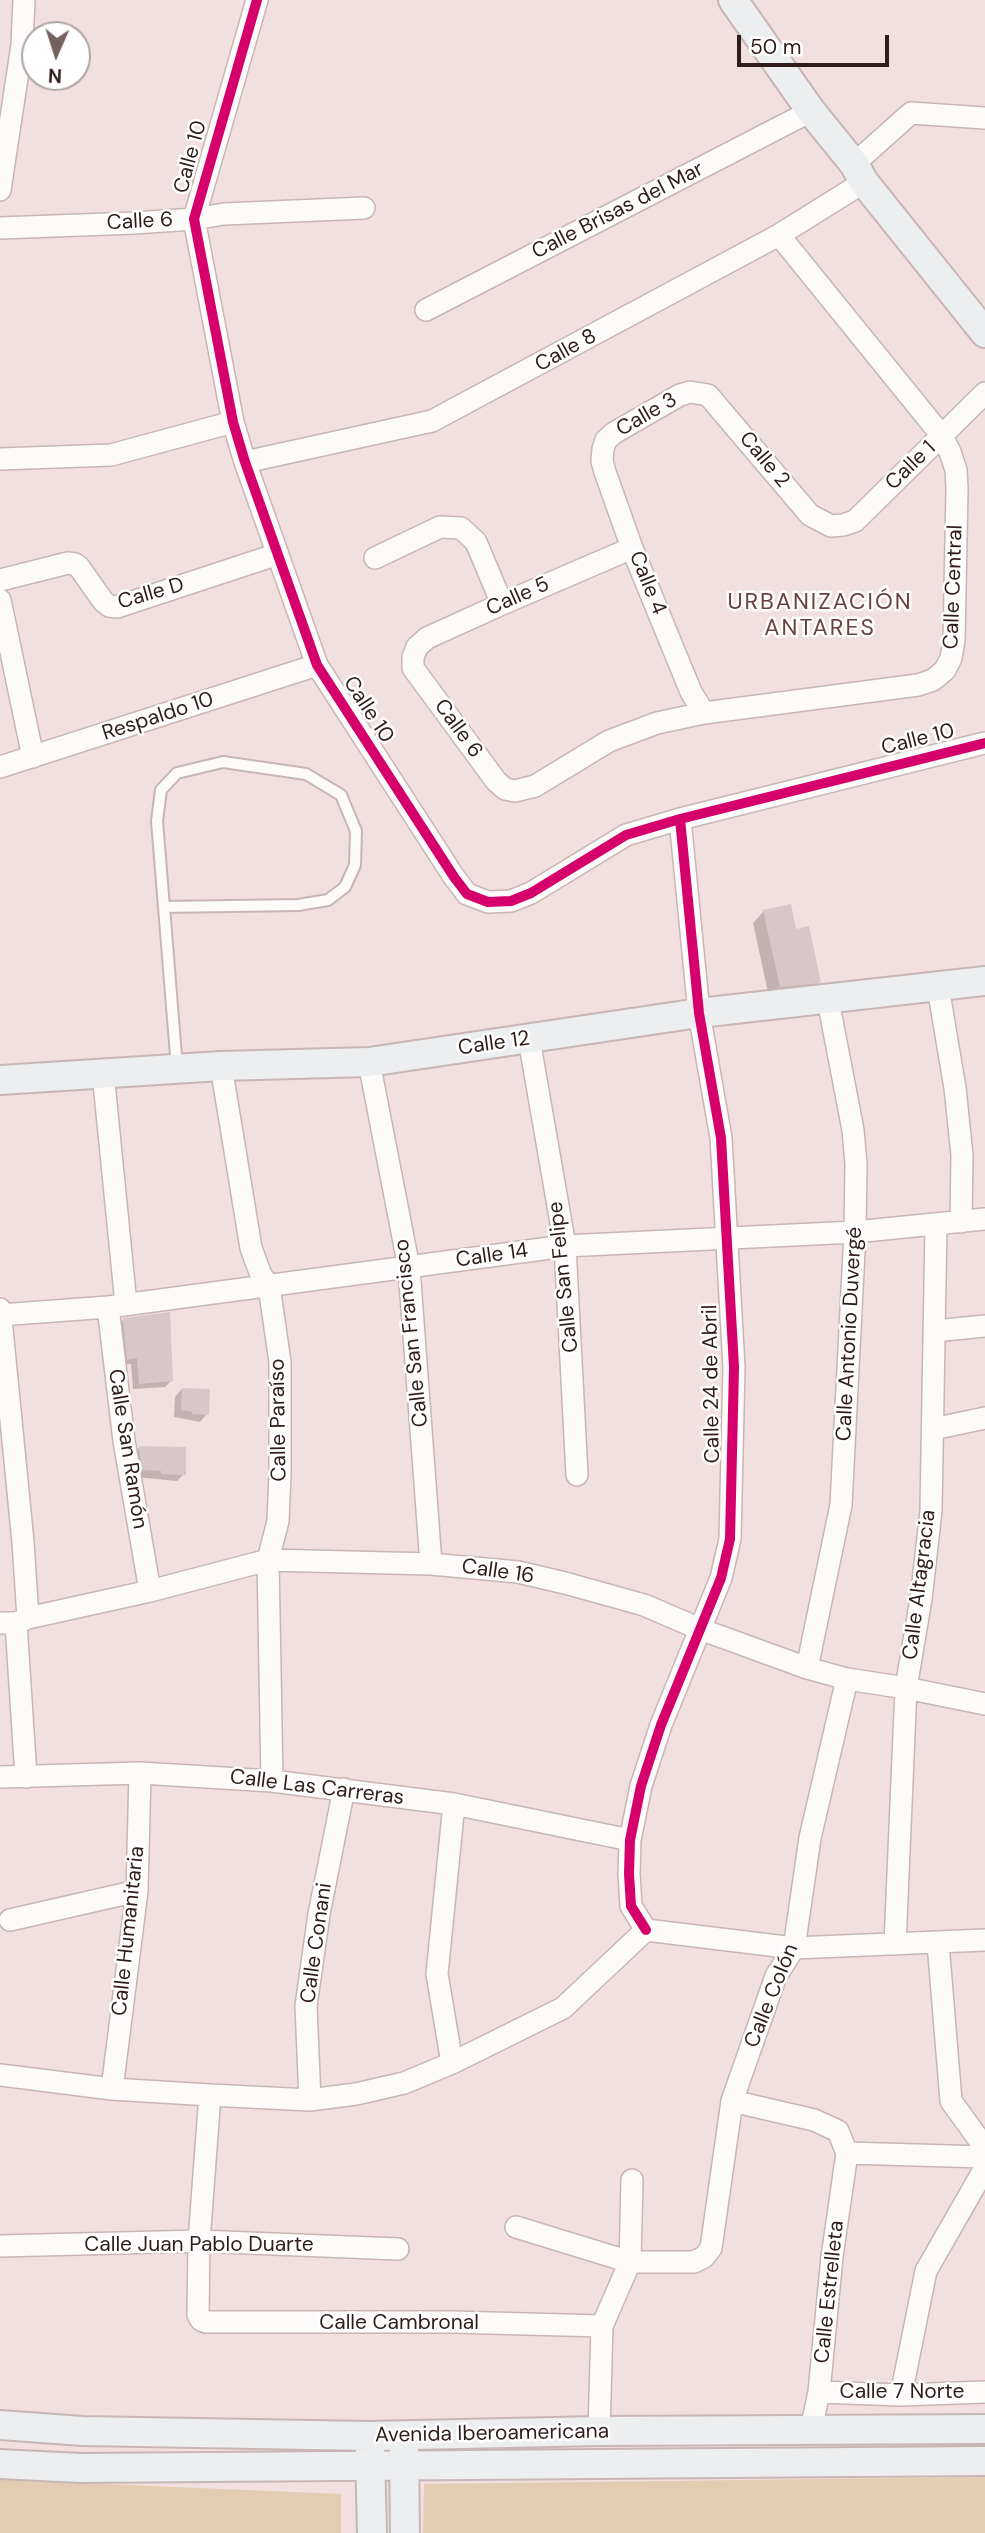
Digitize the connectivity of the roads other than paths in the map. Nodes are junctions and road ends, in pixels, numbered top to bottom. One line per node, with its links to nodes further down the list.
1 (24, 0): 7 (street)
2 (257, 0): 9 (street, Calle 10)
3 (733, 0): 4 (street)
4 (811, 111): 6 (street); 12 (street, Calle Brisas del Mar)
5 (985, 118): 6 (street, Calle 8)
6 (859, 173): 11 (street, Calle 8); 13 (street)
7 (0, 190)
8 (364, 208): 9 (street, Calle 6)
9 (194, 219): 10 (street, Calle 6); 16 (street, Calle 10)
10 (0, 228)
11 (779, 235): 17 (street, Calle Central); 20 (street, Calle 8)
12 (426, 310)
13 (985, 333)
14 (699, 392): 18 (street, Calle 3); 21 (street, Calle 2)
15 (985, 393): 17 (street, Calle 1)
16 (233, 422): 19 (street); 20 (street, Calle 10)
17 (942, 436): 21 (street, Calle 1); 30 (street, Calle Central)
18 (603, 449): 22 (street, Calle 4)
19 (0, 458)
20 (245, 462): 23 (street, Calle 10)
21 (831, 526)
22 (632, 548): 27 (street, Calle 5); 30 (street, Calle 4)
23 (278, 554): 25 (street, Calle D); 29 (street, Calle 10)
24 (375, 558): 27 (street)
25 (0, 580)
26 (0, 600): 32 (street)
27 (502, 604): 28 (street, Calle 5)
28 (413, 657): 34 (street, Calle 6)
29 (317, 666): 32 (street, Respaldo 10); 35 (street, Calle 10)
30 (704, 713): 34 (street, Calle Central)
31 (985, 743): 35 (street, Calle 10)
32 (33, 757): 33 (street, Respaldo 10)
33 (0, 767)
34 (515, 791)
35 (680, 819): 40 (street, Calle 24 de Abril)
36 (164, 907): 36 (lane); 44 (lane)
37 (985, 981): 38 (street, Calle 12)
38 (938, 987): 39 (street, Calle 12); 48 (street)
39 (828, 1000): 40 (street, Calle 12); 50 (street, Calle Antonio Duvergé)
40 (699, 1013): 41 (street, Calle 12); 51 (street, Calle 24 de Abril)
41 (528, 1039): 42 (street, Calle 12); 52 (street, Calle San Felipe)
42 (369, 1062): 43 (street, Calle 12); 53 (street, Calle San Francisco)
43 (221, 1066): 44 (street, Calle 12); 54 (street, Calle Paraíso)
44 (177, 1068): 45 (street, Calle 12)
45 (103, 1073): 46 (street, Calle 12); 55 (street, Calle San Ramón)
46 (0, 1080)
47 (985, 1219): 48 (street, Calle 14)
48 (961, 1222): 49 (street, Calle 14)
49 (936, 1224): 50 (street, Calle 14); 58 (street, Calle Altagracia)
50 (855, 1232): 51 (street, Calle 14); 67 (street, Calle Antonio Duvergé)
51 (727, 1239): 52 (street, Calle 14); 66 (street, Calle 24 de Abril)
52 (565, 1246): 53 (street, Calle 14); 61 (street, Calle San Felipe)
53 (409, 1268): 54 (street, Calle 14); 63 (street, Calle San Francisco)
54 (269, 1286): 55 (street, Calle 14); 62 (street, Calle Paraíso)
55 (117, 1305): 56 (street, Calle 14); 64 (street, Calle San Ramón)
56 (0, 1313): 65 (street)
57 (985, 1326): 58 (street)
58 (935, 1331): 60 (street, Calle Altagracia)
59 (985, 1418): 60 (street)
60 (933, 1429): 69 (street, Calle Altagracia)
61 (577, 1475)
62 (268, 1560): 63 (street, Calle 16); 64 (street, Calle 16); 74 (street, Calle Paraíso)
63 (431, 1564): 66 (street, Calle 16)
64 (150, 1591): 65 (street, Calle 16)
65 (15, 1621): 73 (street)
66 (700, 1629): 67 (street, Calle 16); 77 (street, Calle 24 de Abril)
67 (807, 1668): 68 (street, Calle 16)
68 (847, 1679): 69 (street, Calle 16); 84 (street, Calle Colón)
69 (906, 1688): 70 (street, Calle 16); 83 (street, Calle Altagracia)
70 (985, 1704)
71 (140, 1773): 73 (street, Calle Las Carreras); 74 (street, Calle Las Carreras); 78 (street, Calle Humanitaria)
72 (0, 1777): 73 (street, Calle Las Carreras)
73 (26, 1777)
74 (272, 1780): 75 (street, Calle Las Carreras)
75 (344, 1789): 76 (street, Calle Las Carreras); 89 (street, Calle Conani)
76 (454, 1804): 77 (street, Calle Las Carreras); 85 (street)
77 (630, 1840): 80 (street, Calle 24 de Abril)
78 (137, 1891): 79 (street); 87 (street, Calle Humanitaria)
79 (10, 1920)
80 (646, 1930): 84 (street); 85 (street)
81 (985, 1940): 82 (street)
82 (938, 1943): 83 (street); 91 (street)
83 (895, 1944): 84 (street)
84 (794, 1948): 90 (street, Calle Colón)
85 (452, 2063): 89 (street)
86 (0, 2076): 87 (street)
87 (112, 2089): 88 (street)
88 (210, 2095): 89 (street); 97 (street)
89 (310, 2100)
90 (732, 2101): 92 (street); 100 (street, Calle Colón)
91 (985, 2148)
92 (847, 2154): 93 (street); 102 (street, Calle Estrelleta)
93 (985, 2157)
94 (985, 2168): 104 (street)
95 (632, 2180): 100 (street)
96 (516, 2227): 100 (street)
97 (200, 2241): 98 (street, Calle Juan Pablo Duarte); 99 (street, Calle Juan Pablo Duarte); 101 (street, Calle Cambronal)
98 (0, 2246)
99 (398, 2249)
100 (630, 2262): 101 (street)
101 (603, 2326): 108 (street)
102 (819, 2392): 104 (street, Calle 7 Norte); 107 (street, Calle Estrelleta)
103 (985, 2392): 104 (street, Calle 7 Norte)
104 (901, 2395)
105 (0, 2425): 109 (street, Avenida Iberoamericana)
106 (985, 2429): 107 (street, Avenida Iberoamericana)
107 (811, 2430): 108 (street, Avenida Iberoamericana)
108 (599, 2431): 110 (street, Avenida Iberoamericana)
109 (369, 2436): 110 (street, Avenida Iberoamericana); 114 (street)
110 (404, 2436): 113 (street)
111 (985, 2461): 113 (street, Avenida Iberoamericana)
112 (0, 2464): 114 (street, Avenida Iberoamericana)
113 (404, 2466): 114 (street, Avenida Iberoamericana); 116 (street)
114 (371, 2467): 115 (street)
115 (372, 2533)
116 (405, 2533)

